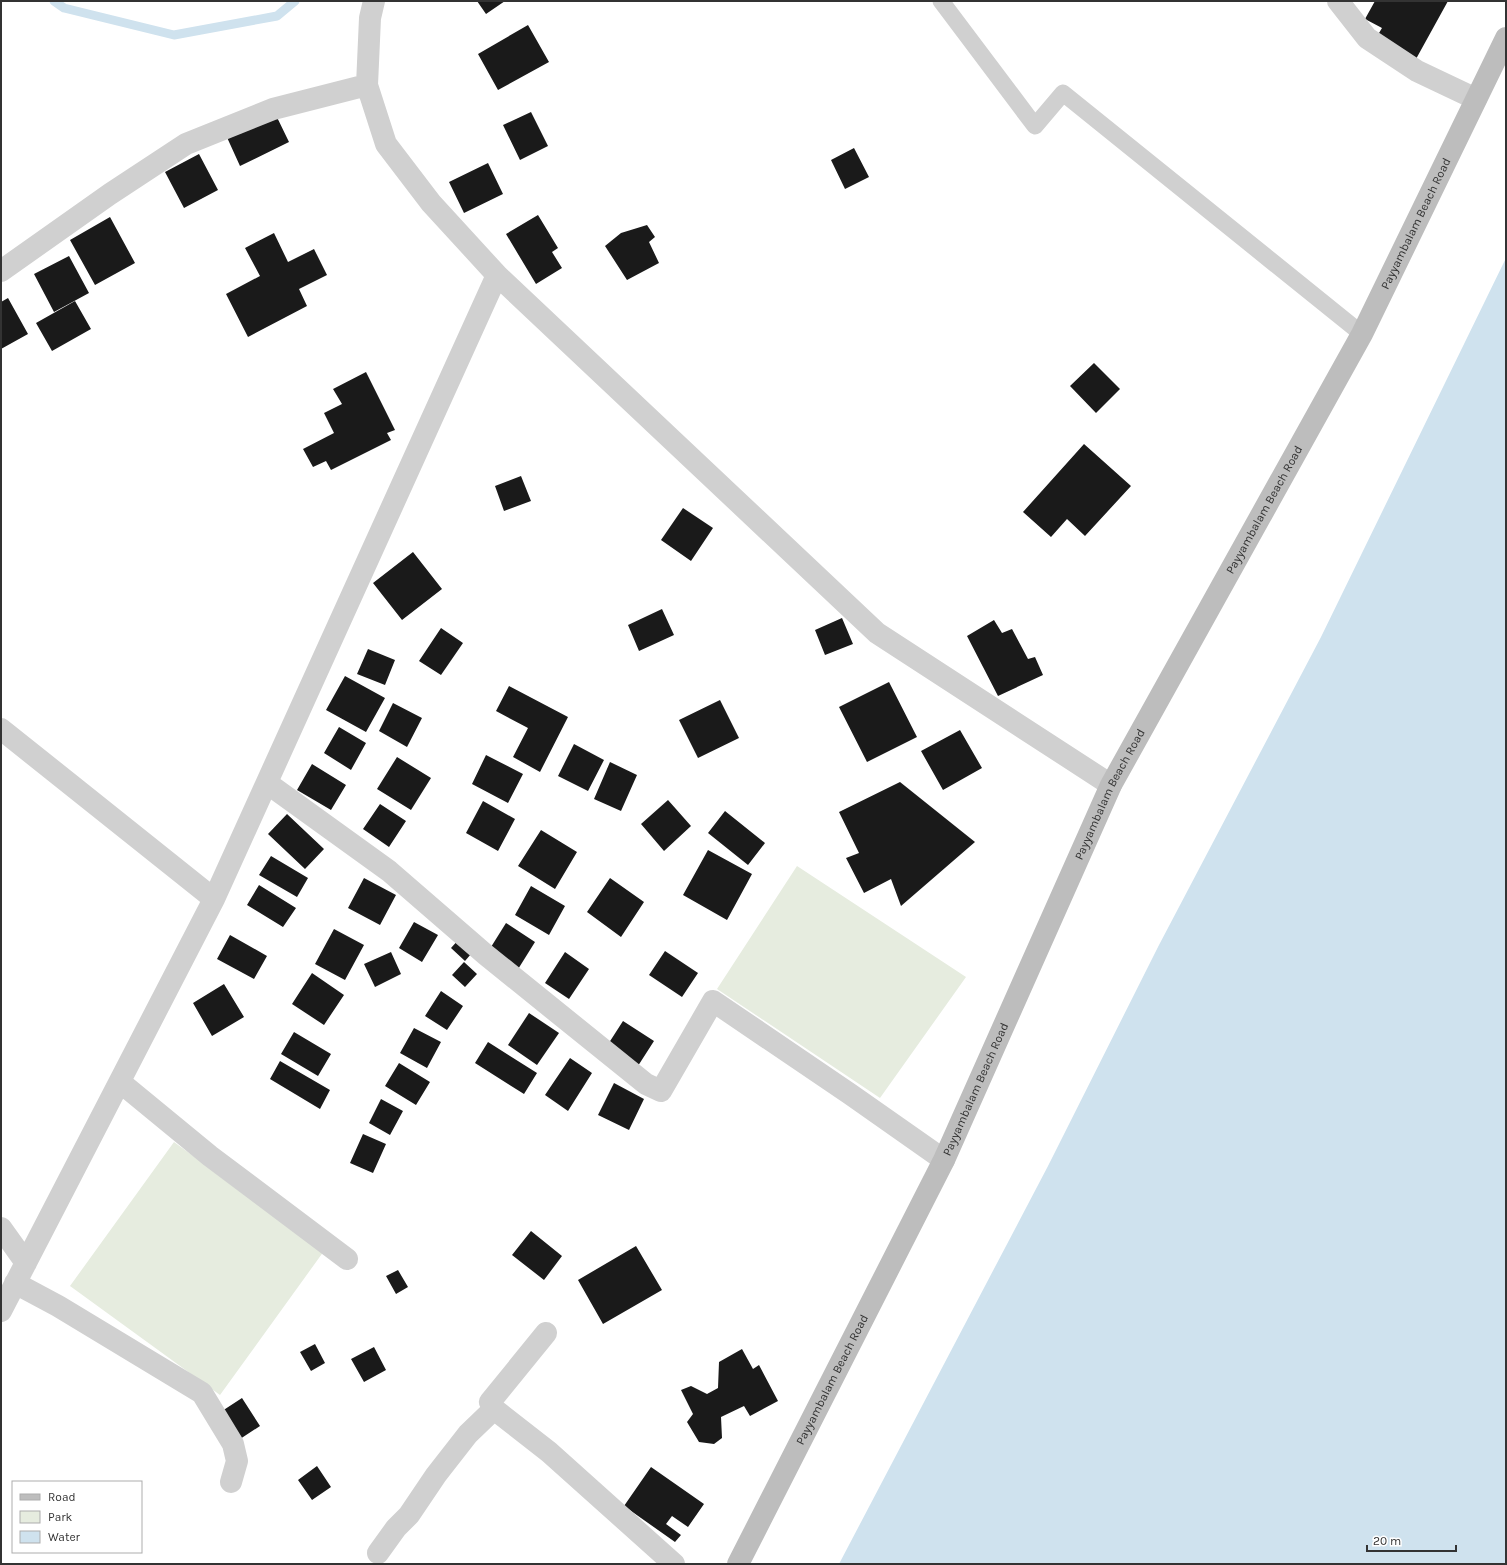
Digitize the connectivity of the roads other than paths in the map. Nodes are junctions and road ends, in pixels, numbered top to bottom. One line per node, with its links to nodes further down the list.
1 (374, 1): 5 (street)
2 (941, 1): 9 (lane)
3 (1338, 1): 6 (street)
4 (1506, 38): 6 (main road, Payyambalam Beach Road)
5 (368, 85): 7 (street); 8 (street)
6 (1476, 99): 9 (main road, Payyambalam Beach Road)
7 (1, 271)
8 (497, 275): 11 (street); 12 (street)
9 (1362, 334): 12 (main road, Payyambalam Beach Road)
10 (1, 729): 13 (street)
11 (267, 783): 13 (street); 15 (street)
12 (1111, 785): 15 (main road, Payyambalam Beach Road)
13 (214, 899): 14 (street)
14 (120, 1082): 17 (street); 18 (street)
15 (944, 1160): 26 (main road, Payyambalam Beach Road)
16 (1, 1228): 18 (street)
17 (347, 1259)
18 (26, 1263): 19 (street)
19 (16, 1283): 20 (street); 23 (street)
20 (1, 1311)
21 (546, 1333): 22 (street)
22 (494, 1409): 24 (street); 25 (street)
23 (231, 1482)
24 (378, 1553)
25 (674, 1564)
26 (738, 1564)

